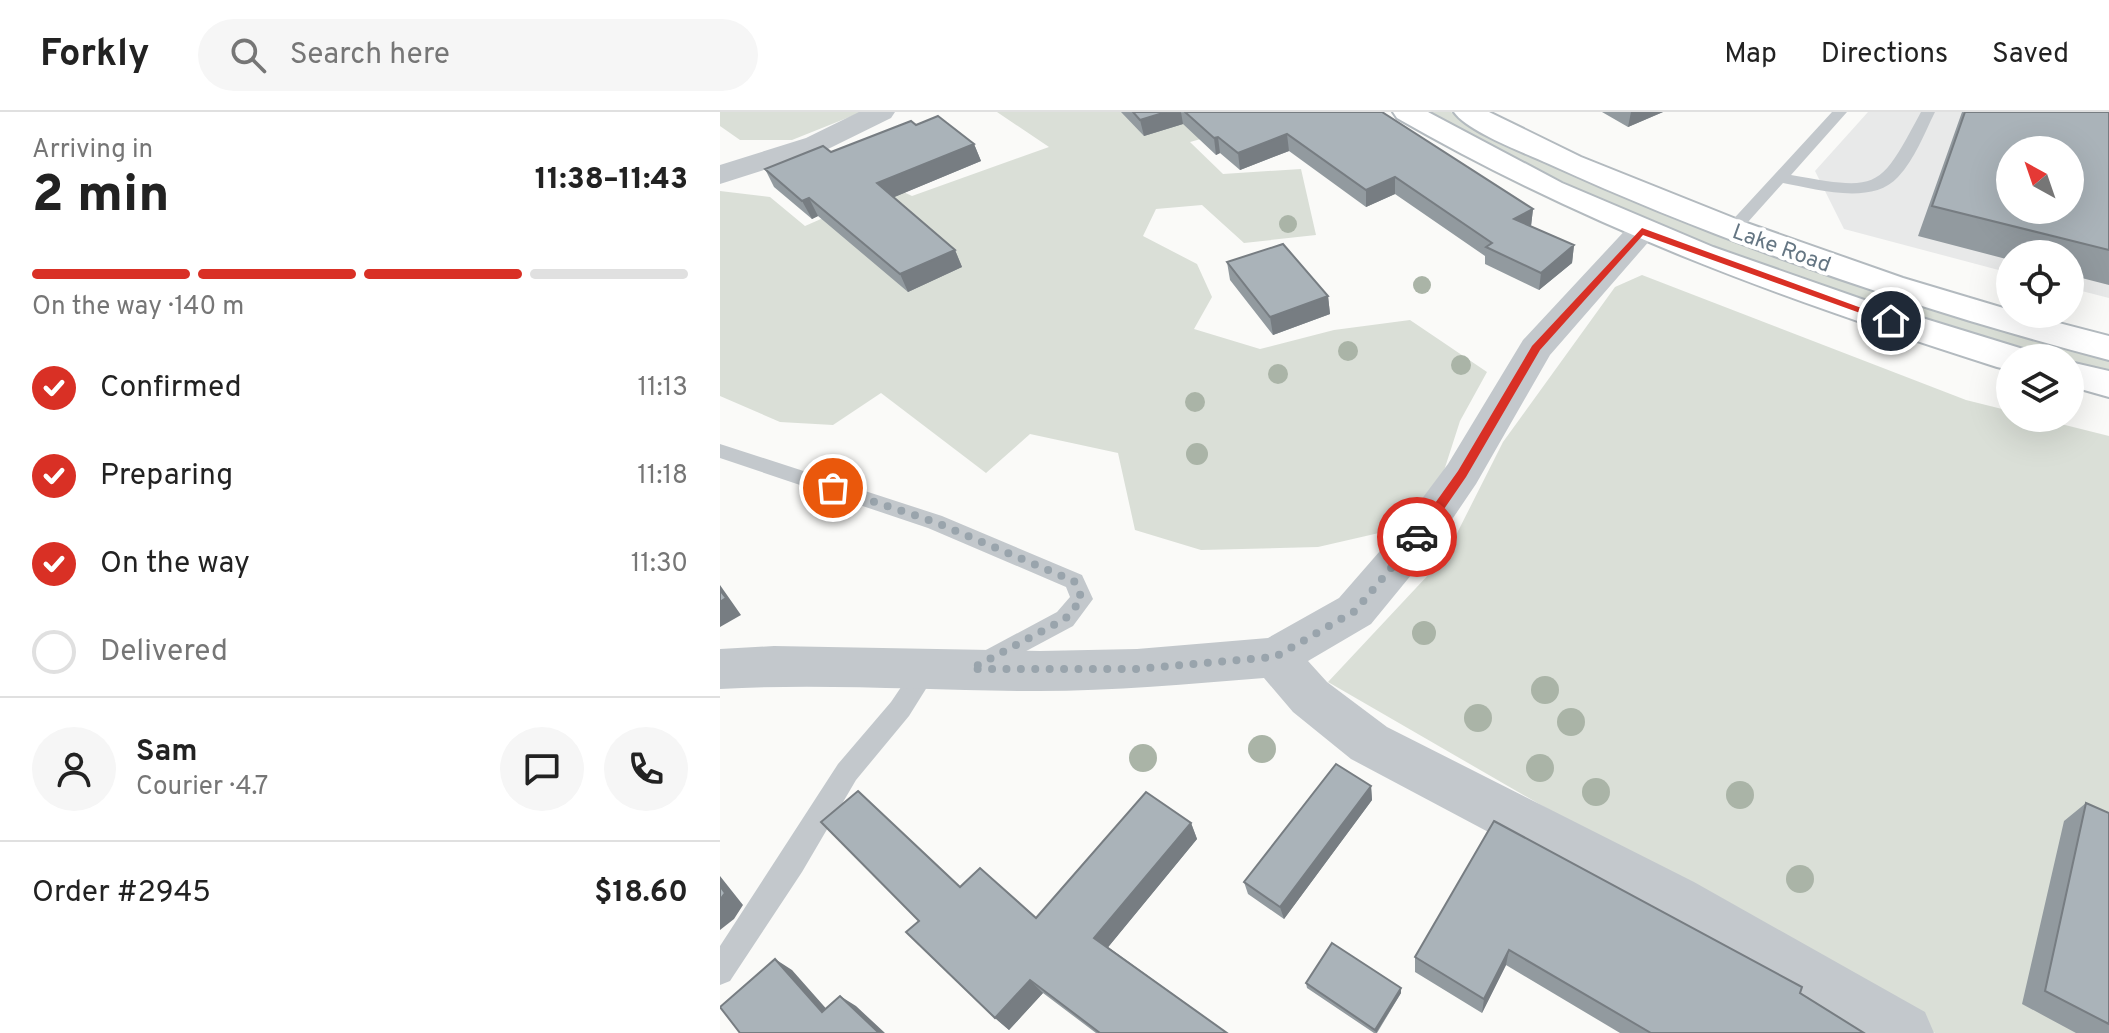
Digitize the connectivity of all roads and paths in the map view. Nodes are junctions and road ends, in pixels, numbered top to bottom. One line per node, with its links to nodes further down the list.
1 (881, 112): 6 (street)
2 (1407, 112): 9 (main road, Lake Road)
3 (1468, 112): 8 (main road, Lake Road)
4 (1840, 112): 7 (lane)
5 (1928, 112): 7 (lane)
6 (720, 175)
7 (1780, 178): 8 (lane)
8 (1733, 229): 10 (main road, Lake Road)
9 (1642, 231): 11 (main road, Lake Road); 15 (street)
10 (2109, 348)
11 (1996, 354)
12 (2084, 378): 13 (main road)
13 (2109, 384)
14 (720, 451): 18 (lane)
15 (1275, 657): 18 (street); 20 (street)
16 (720, 669): 17 (street)
17 (926, 669): 18 (street); 19 (lane)
18 (971, 669)
19 (720, 971)
20 (1904, 1033)

